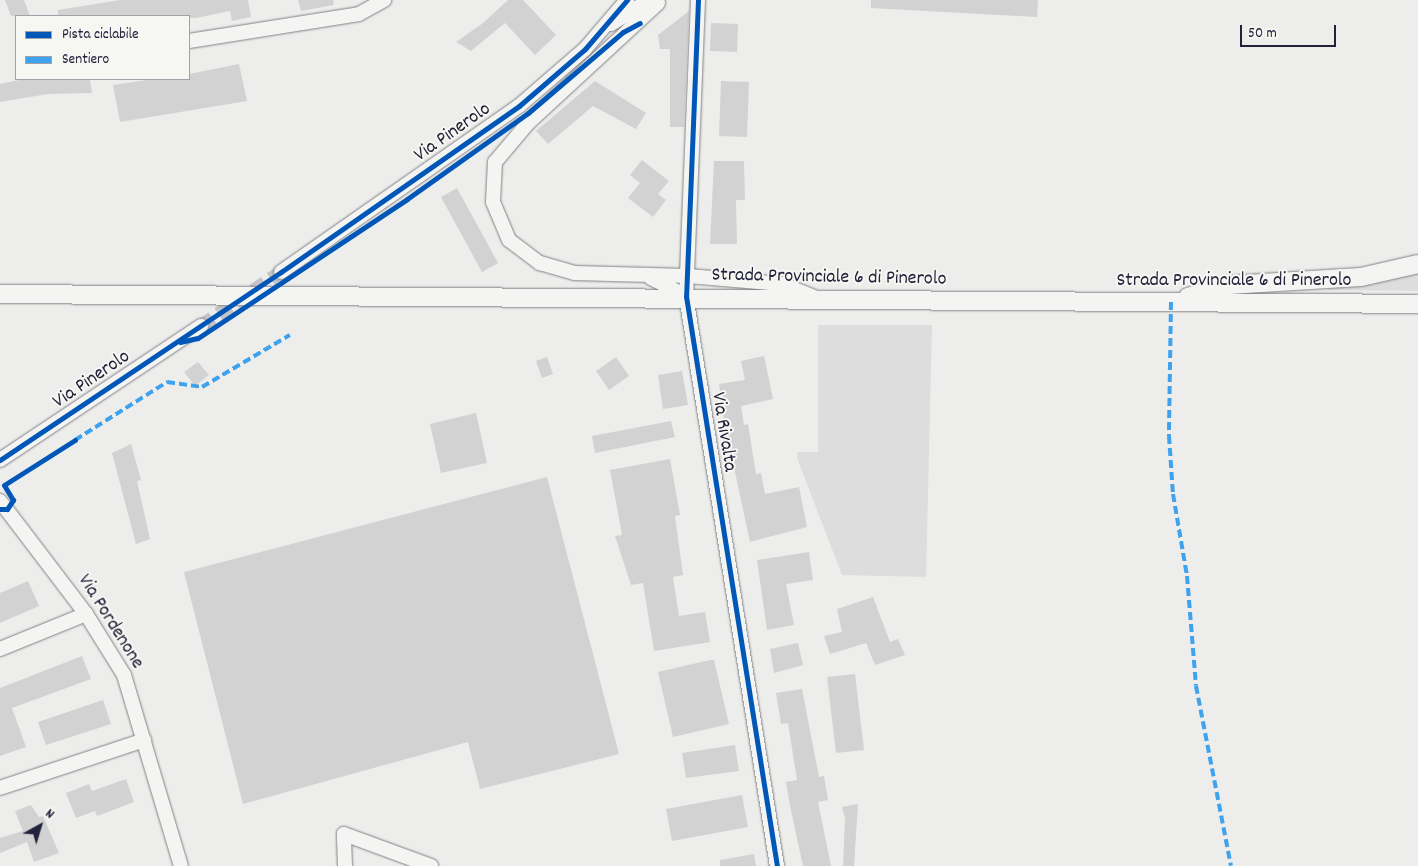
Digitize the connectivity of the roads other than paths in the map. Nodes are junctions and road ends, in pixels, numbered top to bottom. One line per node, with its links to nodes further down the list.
1 (384, 0): 6 (street)
2 (627, 0): 5 (street, Via Pinerolo)
3 (698, 0): 9 (street, Via Rivalta)
4 (656, 1): 5 (street, Via Pinerolo); 10 (street)
5 (608, 26): 8 (street, Via Pinerolo)
6 (190, 41)
7 (1418, 264): 14 (main road)
8 (281, 272)
9 (688, 276): 10 (street); 12 (street, Via Rivalta); 13 (street)
10 (650, 277): 12 (street)
11 (0, 294): 12 (main road, Strada Provinciale 6 di Pinerolo)
12 (686, 296): 13 (main road, Strada Provinciale 6 di Pinerolo); 26 (street, Via Rivalta)
13 (820, 299): 14 (main road, Strada Provinciale 6 di Pinerolo)
14 (1171, 302): 15 (main road, Strada Provinciale 6 di Pinerolo)
15 (1418, 304)
16 (201, 326): 17 (street, Via Pinerolo)
17 (0, 460)
18 (0, 501): 19 (street, Via Pordenone)
19 (86, 614): 20 (street); 21 (street, Via Pordenone)
20 (0, 649)
21 (144, 740): 22 (street); 23 (street, Via Pordenone)
22 (0, 788)
23 (181, 866)
24 (345, 866): 25 (street)
25 (431, 866)
26 (777, 866)

